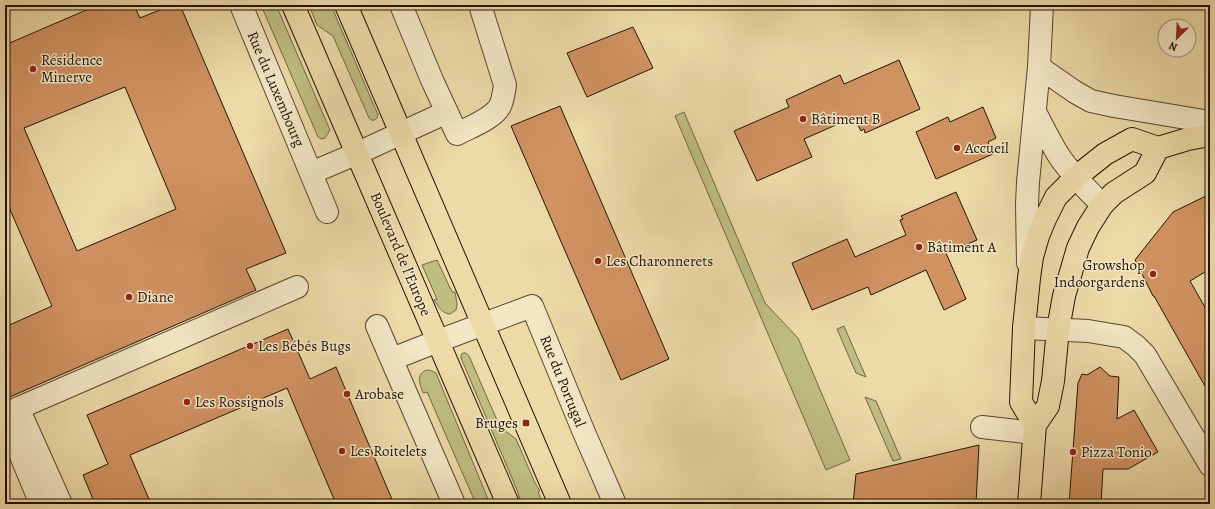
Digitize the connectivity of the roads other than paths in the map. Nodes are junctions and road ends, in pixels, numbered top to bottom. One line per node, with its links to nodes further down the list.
1 (241, 5): 15 (street, Rue du Luxembourg)
2 (293, 5): 14 (main road, Boulevard de l'Europe)
3 (346, 5): 11 (main road)
4 (401, 5): 8 (street)
5 (480, 5): 8 (street)
6 (1042, 5): 7 (street)
7 (1039, 67): 9 (street); 10 (street)
8 (447, 112): 11 (street)
9 (1036, 112): 16 (street); 19 (street)
10 (1210, 122)
11 (401, 134): 14 (street); 21 (main road)
12 (1210, 135): 13 (main road)
13 (1158, 148): 16 (main road); 17 (main road)
14 (358, 154): 15 (street); 25 (main road, Boulevard de l'Europe)
15 (311, 173): 18 (street, Rue du Luxembourg)
16 (1076, 177): 17 (street); 19 (main road)
17 (1102, 205): 24 (main road)
18 (326, 212)
19 (1029, 278): 23 (main road)
20 (297, 287): 27 (street)
21 (484, 324): 25 (street); 35 (main road); 36 (street, Rue du Portugal)
22 (377, 326): 26 (street)
23 (1024, 328): 24 (street); 29 (main road)
24 (1058, 329): 29 (main road); 30 (street)
25 (438, 341): 26 (street); 34 (main road, Boulevard de l'Europe)
26 (392, 360): 33 (street)
27 (9, 413): 31 (street); 32 (street)
28 (982, 428): 29 (street)
29 (1035, 429): 37 (main road)
30 (1210, 465)
31 (41, 504)
32 (61, 504)
33 (454, 504)
34 (508, 504)
35 (560, 504)
36 (615, 504)
37 (1029, 504)

